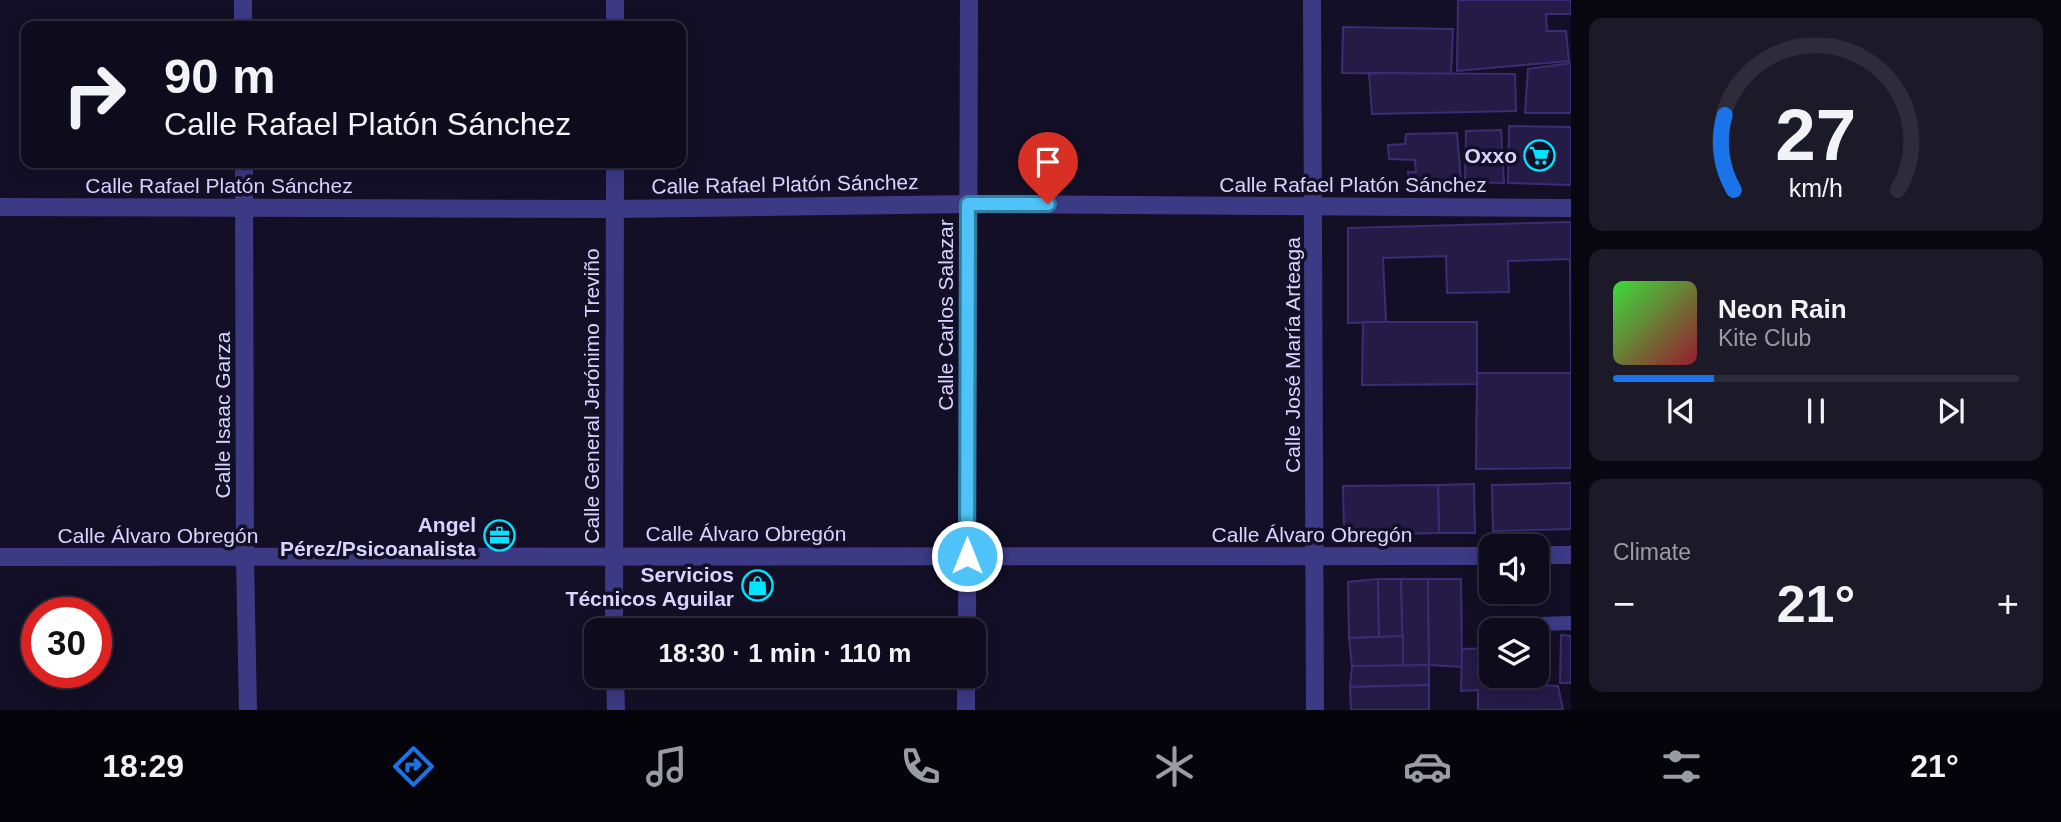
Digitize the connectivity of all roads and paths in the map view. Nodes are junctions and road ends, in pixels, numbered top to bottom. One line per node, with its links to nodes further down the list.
1 (243, 0): 5 (street)
2 (615, 0): 6 (street)
3 (969, 0): 9 (street, Calle Carlos Salazar)
4 (1312, 0): 11 (street, Calle José María Arteaga)
5 (243, 21)
6 (615, 21)
7 (244, 168): 12 (street, Calle Isaac Garza)
8 (615, 168): 14 (street, Calle General Jerónimo Treviño)
9 (968, 204): 11 (street, Calle Rafael Platón Sánchez); 14 (street, Calle Rafael Platón Sánchez); 18 (street, Calle Carlos Salazar)
10 (0, 206): 12 (street, Calle Rafael Platón Sánchez)
11 (1314, 206): 13 (street, Calle Rafael Platón Sánchez); 22 (street, Calle José María Arteaga)
12 (245, 208): 14 (street, Calle Rafael Platón Sánchez); 21 (street, Calle Isaac Garza)
13 (1571, 208)
14 (615, 209): 17 (street, Calle General Jerónimo Treviño)
15 (1549, 555): 16 (street)
16 (1571, 555)
17 (613, 556): 18 (street, Calle Álvaro Obregón); 21 (street, Calle Álvaro Obregón); 23 (street, Calle General Jerónimo Treviño)
18 (967, 556): 22 (street, Calle Álvaro Obregón); 24 (street, Calle Carlos Salazar)
19 (1479, 556): 22 (street, Calle Álvaro Obregón)
20 (0, 557): 21 (street, Calle Álvaro Obregón)
21 (244, 558): 29 (street, Calle Isaac Garza)
22 (1315, 558): 32 (street, Calle José María Arteaga)
23 (614, 618)
24 (967, 618)
25 (1571, 623): 26 (lane)
26 (1549, 624)
27 (615, 688): 30 (street)
28 (967, 688): 31 (street)
29 (248, 710)
30 (616, 710)
31 (967, 710)
32 (1315, 710)

